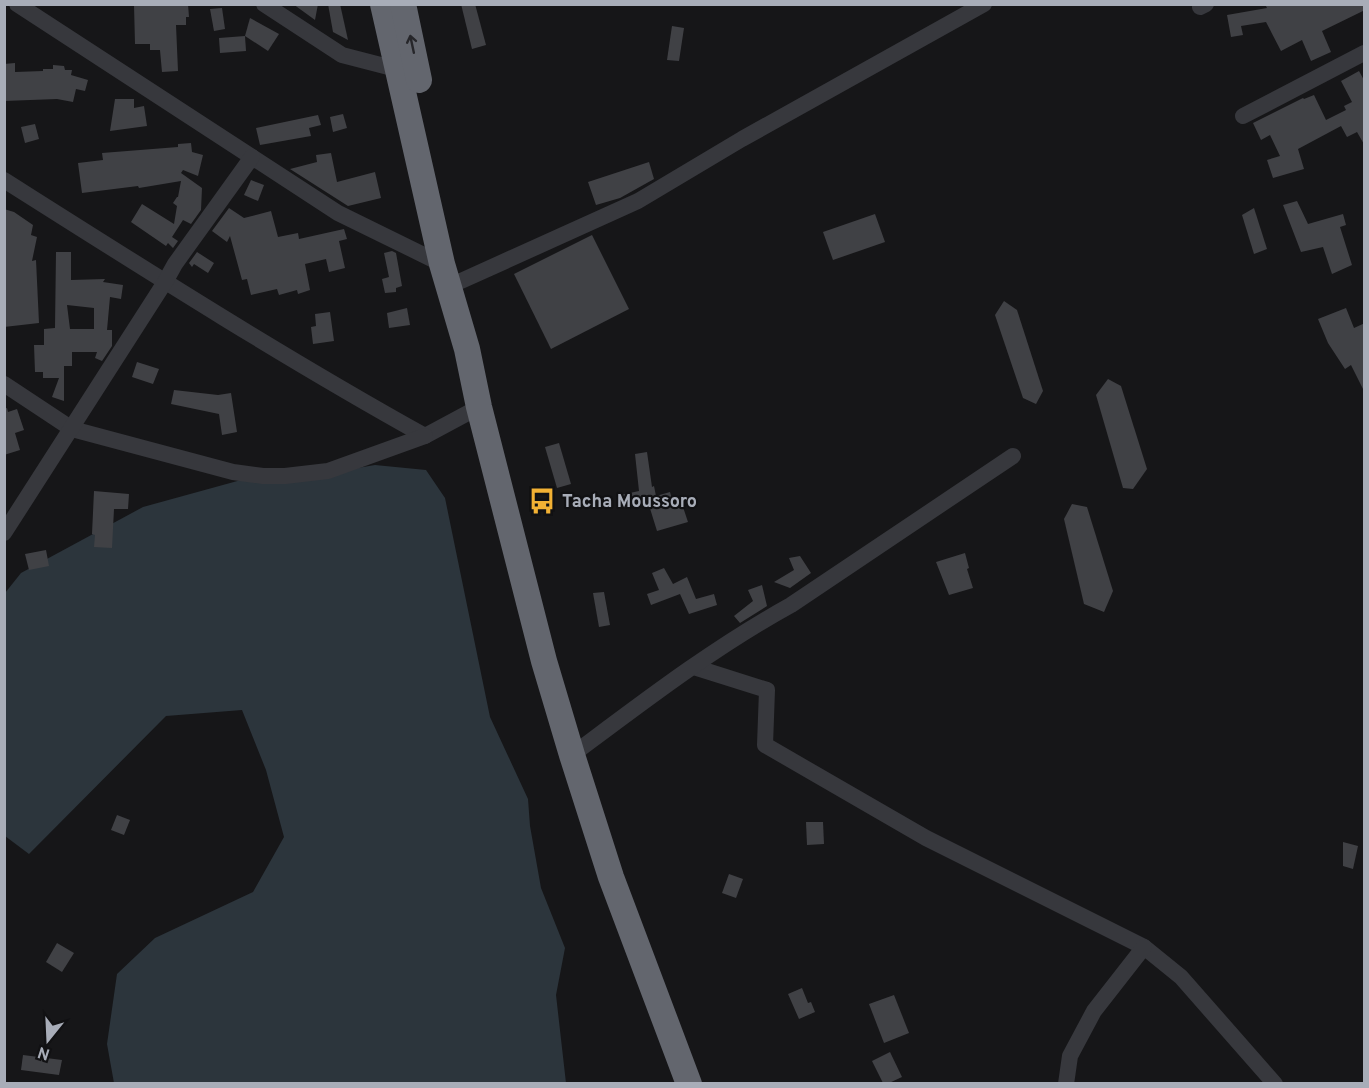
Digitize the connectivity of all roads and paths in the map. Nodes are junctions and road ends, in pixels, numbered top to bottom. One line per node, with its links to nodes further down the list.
1 (17, 4): 9 (street)
2 (264, 4): 7 (street)
3 (383, 4): 7 (highway)
4 (403, 4): 11 (highway, one-way to 4)
5 (984, 4): 11 (street)
6 (1365, 53): 8 (street)
7 (400, 70): 11 (highway)
8 (1243, 116)
9 (252, 157): 11 (street); 12 (street)
10 (4, 180): 12 (street)
11 (451, 273): 14 (highway)
12 (165, 282): 15 (street); 16 (street)
13 (4, 384): 15 (street)
14 (479, 407): 16 (street); 20 (highway)
15 (72, 429): 16 (street); 18 (street)
16 (425, 436)
17 (1013, 456): 19 (street)
18 (4, 533)
19 (694, 667): 20 (street); 21 (street)
20 (572, 755): 22 (highway)
21 (1144, 946): 23 (street); 24 (street)
22 (689, 1083)
23 (1066, 1083)
24 (1275, 1083)

